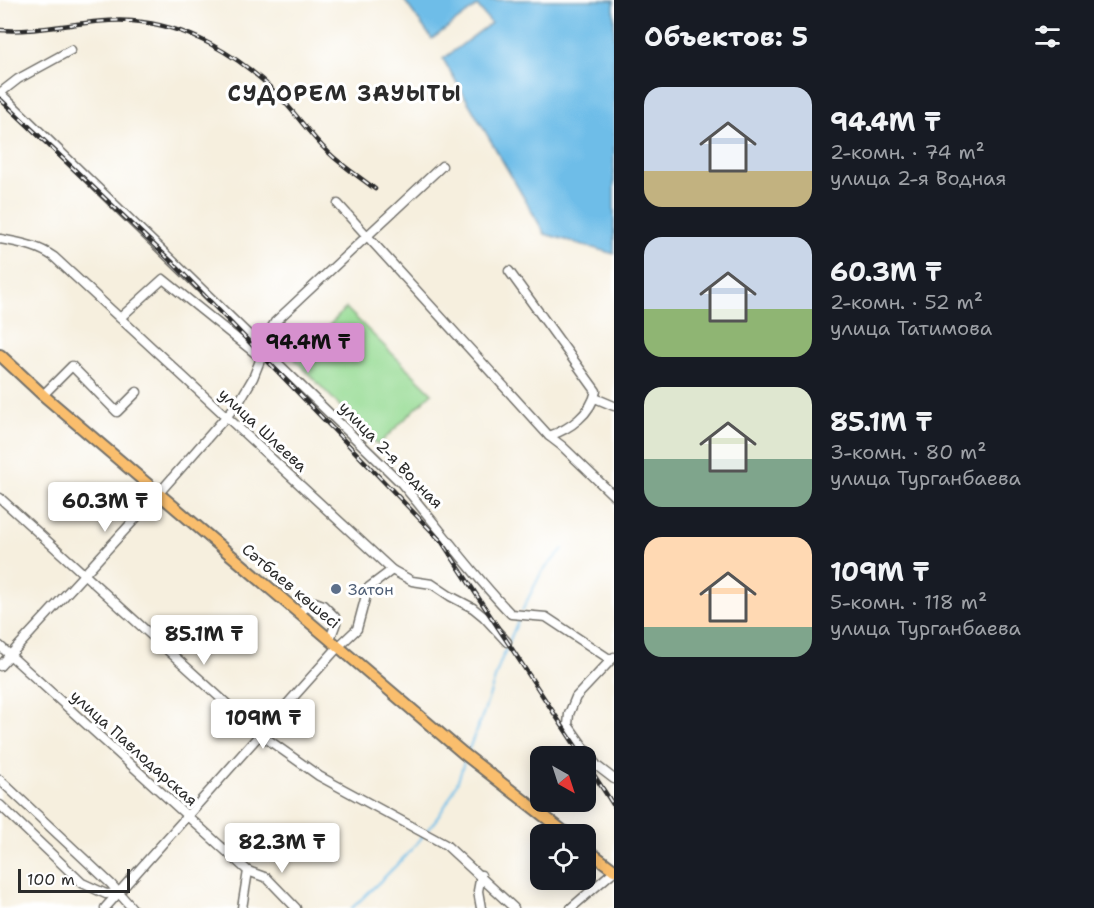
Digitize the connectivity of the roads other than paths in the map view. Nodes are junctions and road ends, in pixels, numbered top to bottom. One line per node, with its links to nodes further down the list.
1 (71, 50): 2 (street)
2 (0, 93): 9 (street, улица 2-я Водная)
3 (442, 166): 5 (street)
4 (338, 204): 5 (street)
5 (366, 237): 9 (street); 17 (street)
6 (0, 239): 8 (street, улица Шлеева)
7 (509, 271): 14 (street)
8 (120, 318): 11 (street); 16 (street, улица Шлеева)
9 (264, 349): 11 (street); 28 (street, улица 2-я Водная)
10 (0, 355): 13 (main road, Сәтбаев көшесі)
11 (261, 358): 16 (street)
12 (137, 392): 13 (street)
13 (44, 395): 18 (main road, Сәтбаев көшесі)
14 (595, 398): 15 (street); 17 (street)
15 (614, 406)
16 (226, 416): 18 (street); 21 (street, улица Шлеева)
17 (549, 436): 19 (street)
18 (159, 493): 22 (street); 23 (main road, Сәтбаев көшесі)
19 (614, 496)
20 (0, 498): 22 (street)
21 (392, 570): 24 (street); 25 (street, улица Шлеева)
22 (85, 575): 27 (street); 30 (street)
23 (299, 612): 24 (main road, Сәтбаев көшесі); 24 (street)
24 (335, 642): 30 (street); 35 (main road, Сәтбаев көшесі)
25 (507, 642)
26 (0, 646): 27 (street, улица Павлодарская)
27 (10, 656): 29 (street); 34 (street, улица Павлодарская)
28 (612, 659): 31 (street)
29 (0, 666)
30 (260, 734): 34 (street); 39 (street)
31 (614, 779)
32 (0, 780): 40 (street)
33 (0, 806): 40 (street)
34 (187, 816): 37 (street, улица Павлодарская); 40 (street)
35 (554, 824)
36 (596, 857): 38 (main road)
37 (248, 871): 43 (street); 44 (street, улица Павлодарская)
38 (614, 871): 47 (street)
39 (481, 875): 45 (street); 46 (street)
40 (118, 893): 41 (street); 42 (street)
41 (105, 908)
42 (132, 908)
43 (242, 908)
44 (296, 908)
45 (481, 908)
46 (514, 908)
47 (571, 908)

